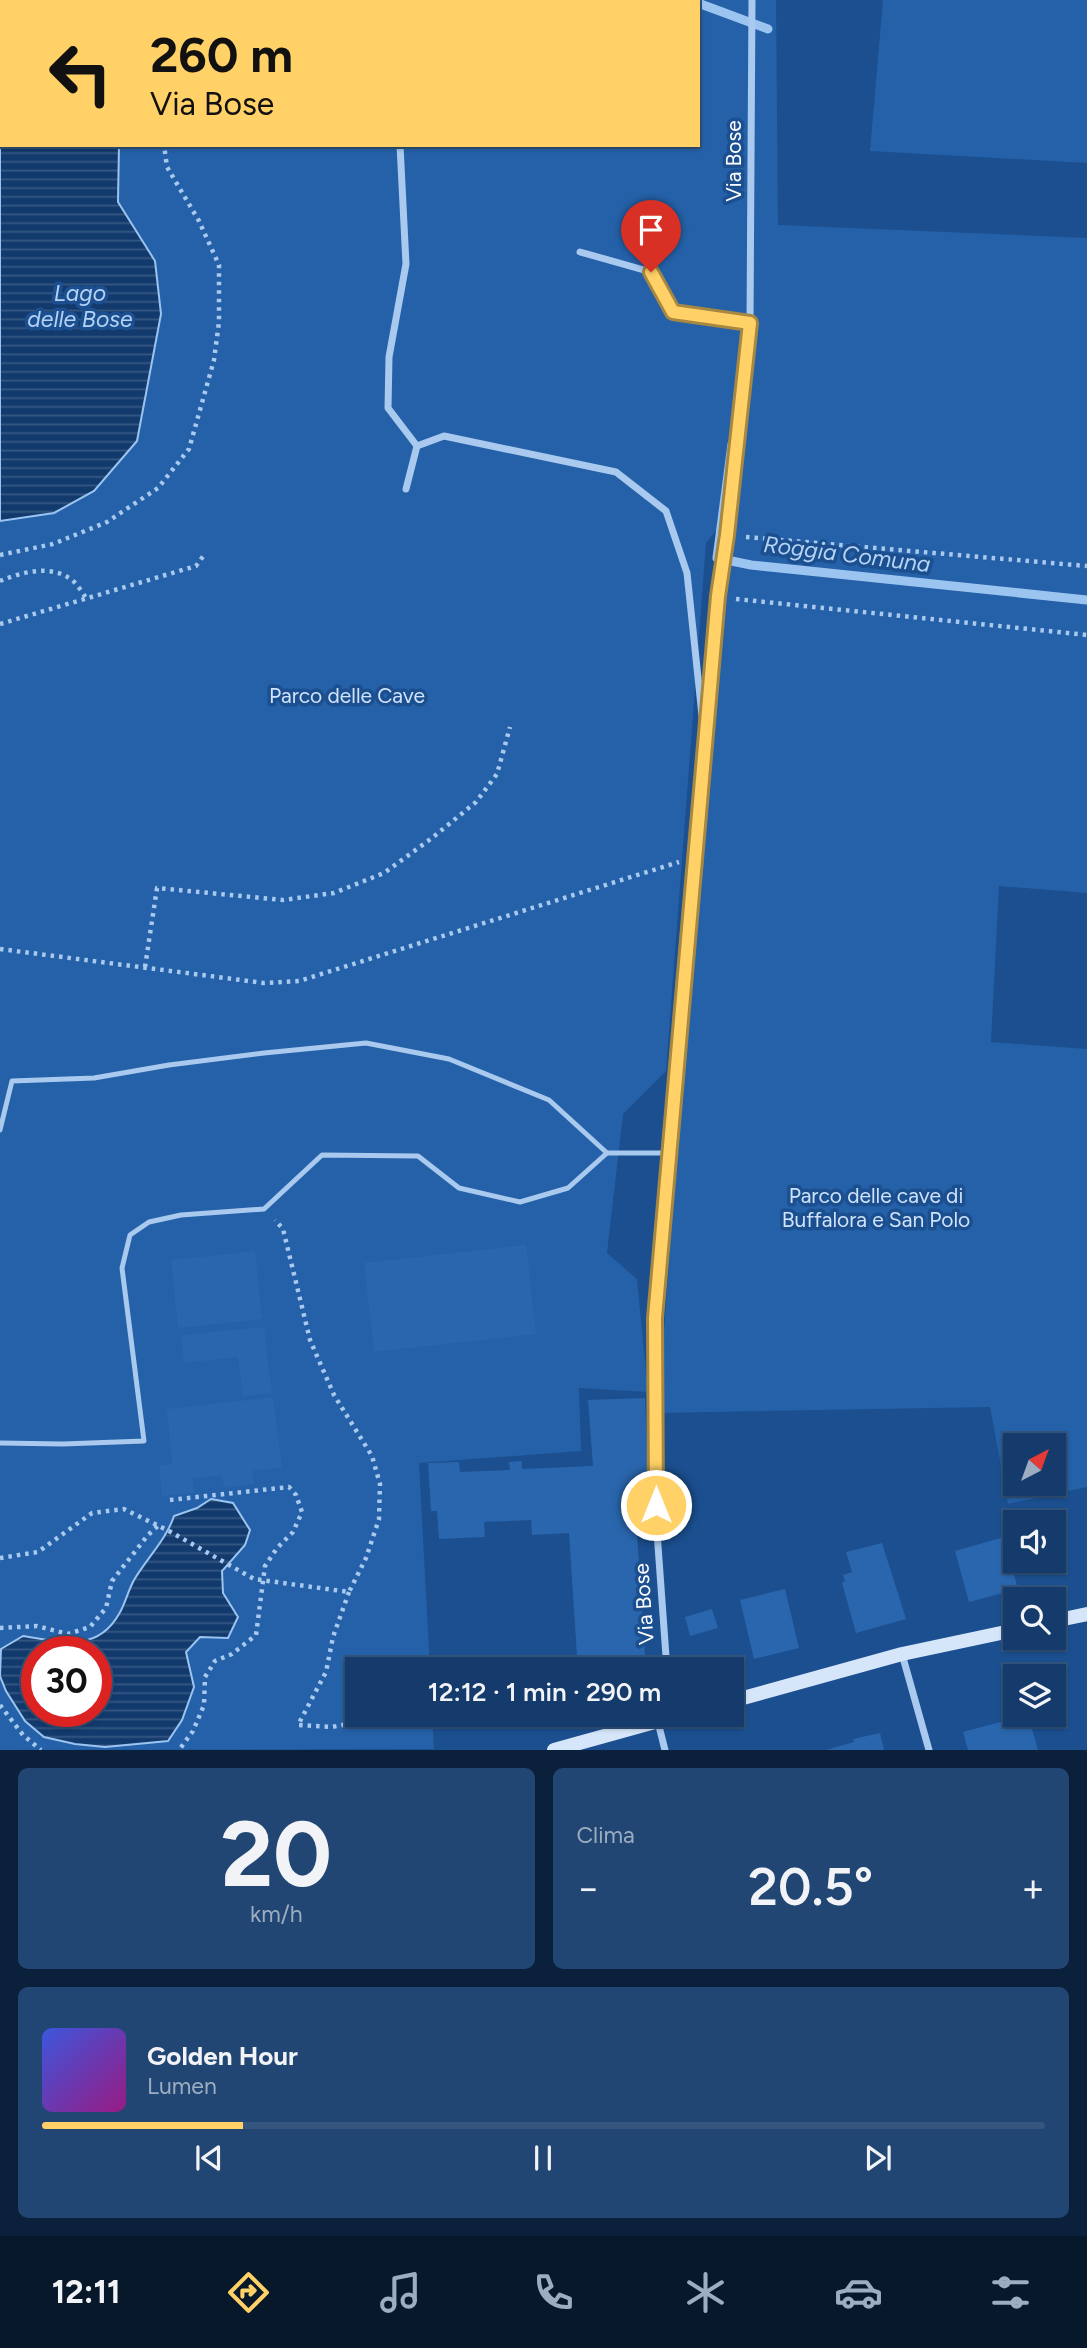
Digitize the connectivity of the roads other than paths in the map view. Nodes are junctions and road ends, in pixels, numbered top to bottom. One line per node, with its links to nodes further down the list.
1 (752, 0): 4 (street, Via Bose)
2 (400, 147): 5 (street)
3 (580, 252): 4 (street)
4 (750, 323): 7 (street, Via Bose)
5 (417, 446): 6 (street); 7 (street)
6 (406, 489)
7 (705, 742): 10 (street, Via Bose)
8 (0, 1130): 9 (lane)
9 (607, 1153): 10 (lane); 11 (lane)
10 (669, 1153): 16 (street, Via Bose)
11 (0, 1443)
12 (1087, 1614): 13 (street)
13 (1066, 1618)
14 (1003, 1633): 15 (street)
15 (902, 1654): 17 (street); 22 (street)
16 (666, 1657)
17 (744, 1698)
18 (639, 1727): 20 (street)
19 (659, 1727): 21 (street)
20 (554, 1749)
21 (665, 1749)
22 (929, 1749)

